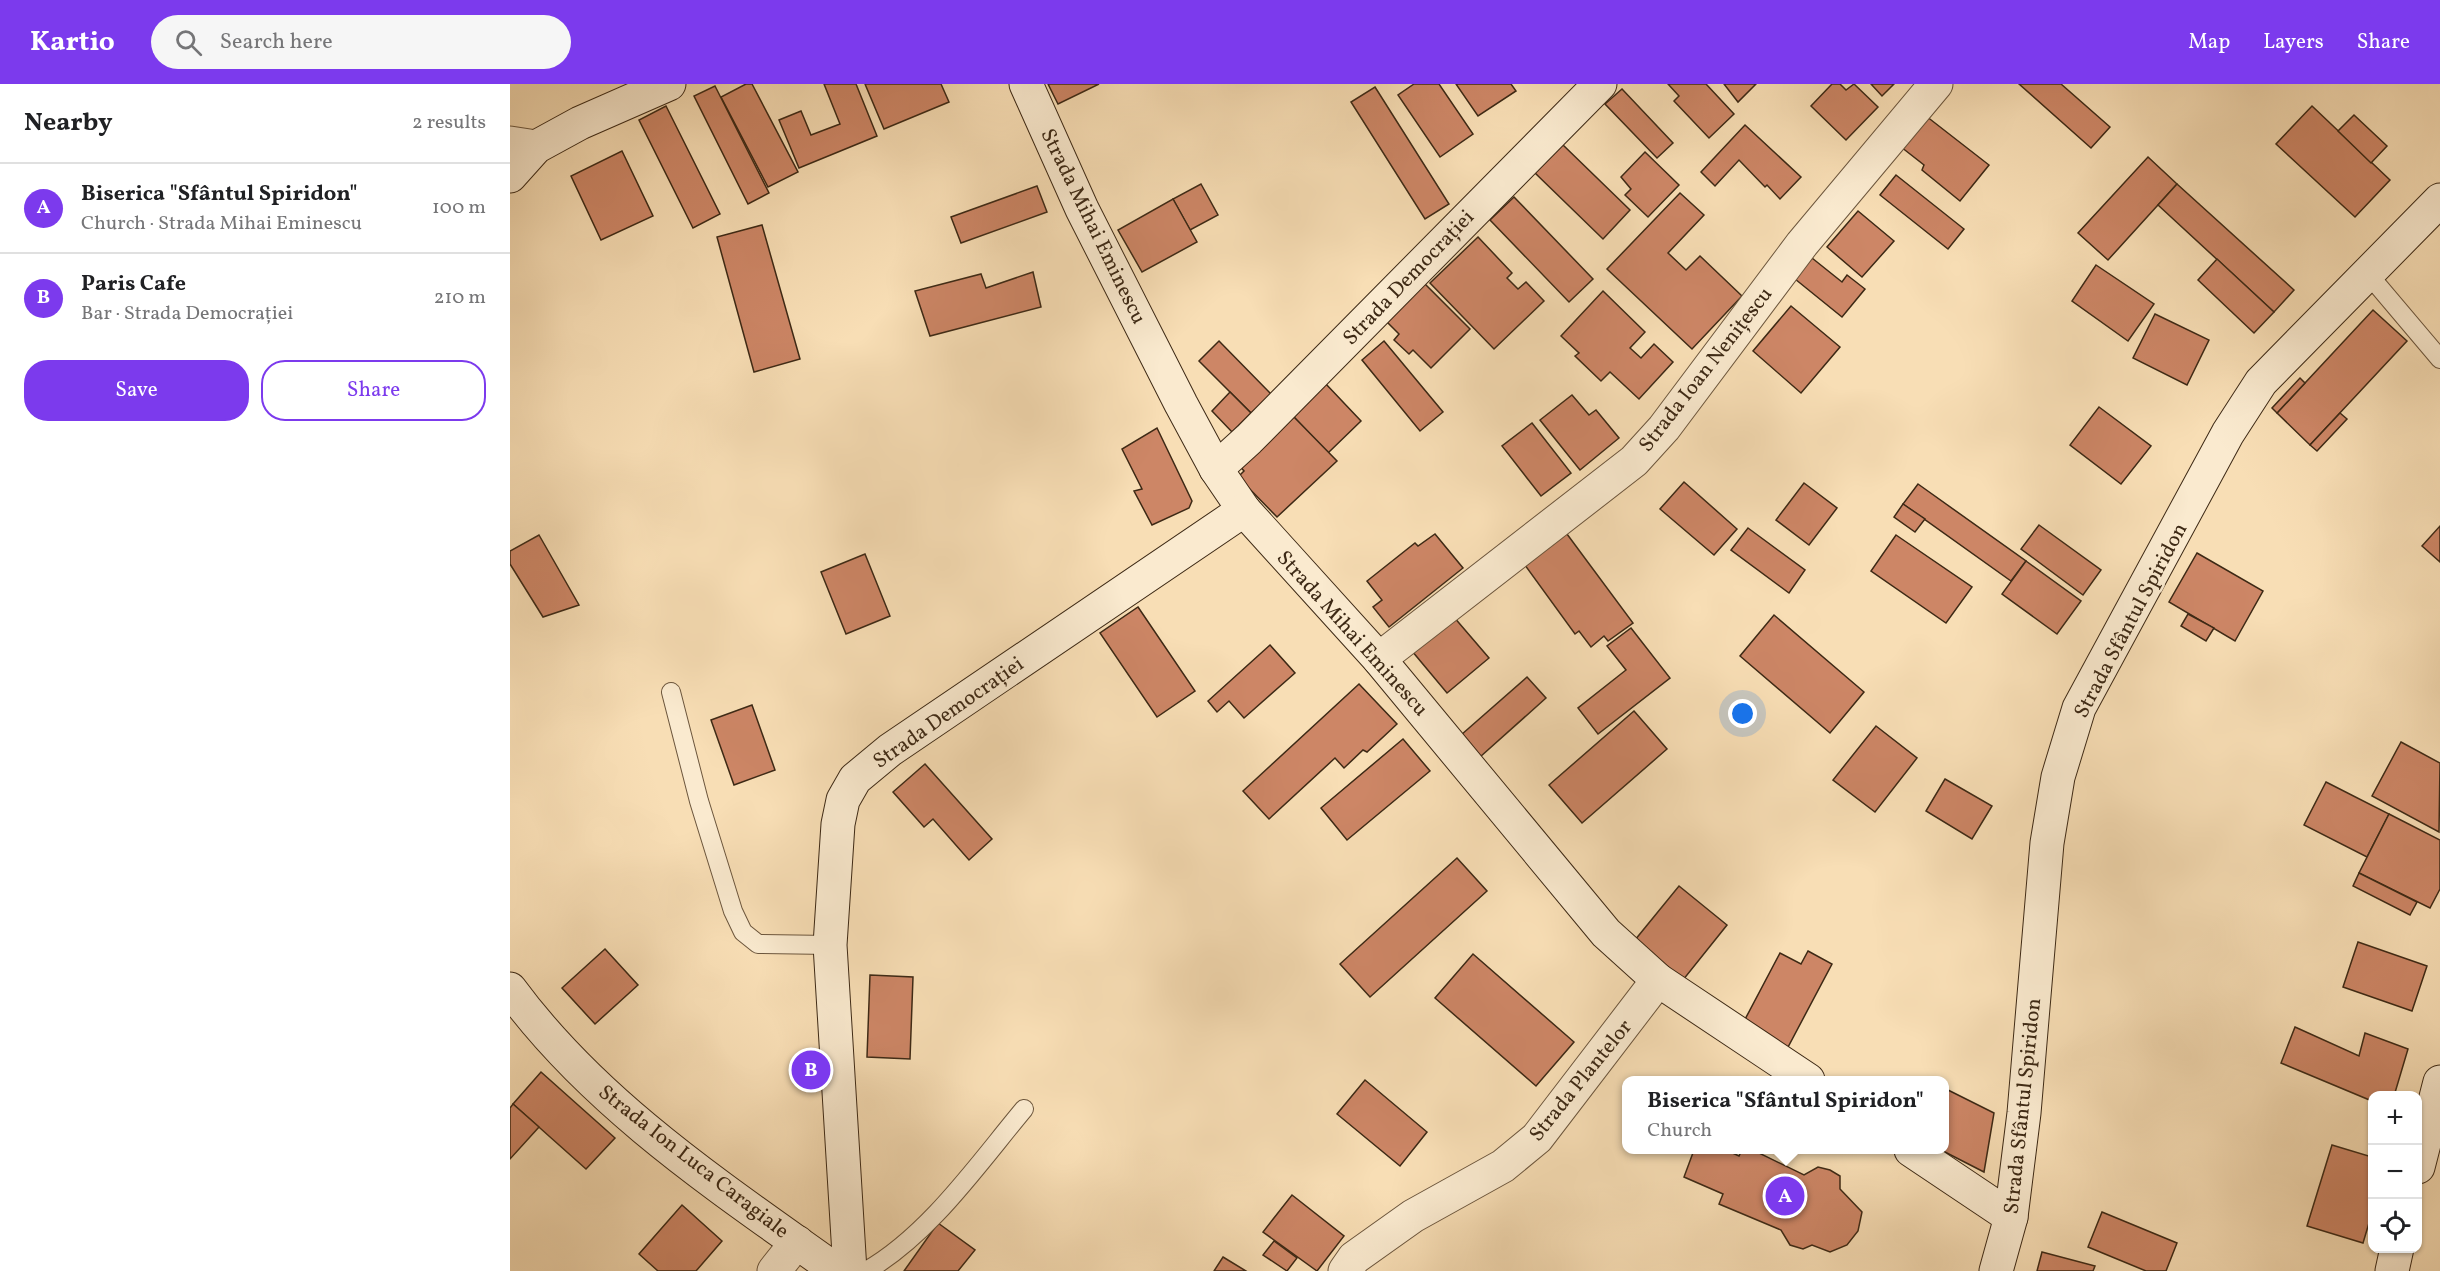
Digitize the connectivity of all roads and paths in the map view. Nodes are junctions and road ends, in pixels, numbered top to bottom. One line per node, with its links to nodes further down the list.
1 (669, 84): 5 (street)
2 (1026, 84): 10 (street, Strada Mihai Eminescu)
3 (1600, 84): 10 (street, Strada Democrației)
4 (1936, 84): 12 (street, Strada Ioan Nenițescu)
5 (523, 145): 6 (street)
6 (510, 176)
7 (2440, 200): 8 (street, Strada Sfântul Spiridon)
8 (2369, 275): 9 (lane); 22 (street, Strada Sfântul Spiridon)
9 (2440, 359)
10 (1216, 470): 11 (street, Strada Mihai Eminescu)
11 (1244, 510): 12 (street, Strada Mihai Eminescu); 14 (street, Strada Democrației)
12 (1379, 659): 15 (street, Strada Mihai Eminescu)
13 (671, 692): 14 (lane)
14 (830, 945): 27 (street, Strada Democrației)
15 (1658, 980): 17 (street, Strada Mihai Eminescu); 29 (street, Strada Plantelor)
16 (510, 989): 23 (street, Strada Ion Luca Caragiale)
17 (1802, 1076)
18 (2440, 1082): 20 (street)
19 (1024, 1109): 28 (lane)
20 (2422, 1152)
21 (1918, 1154): 22 (street)
22 (2011, 1216): 30 (street, Strada Sfântul Spiridon)
23 (797, 1242): 25 (street); 26 (street, Strada Ion Luca Caragiale)
24 (2396, 1253): 31 (street)
25 (774, 1271)
26 (837, 1271)
27 (850, 1271)
28 (866, 1271)
29 (1345, 1271)
30 (1996, 1271)
31 (2392, 1271)

